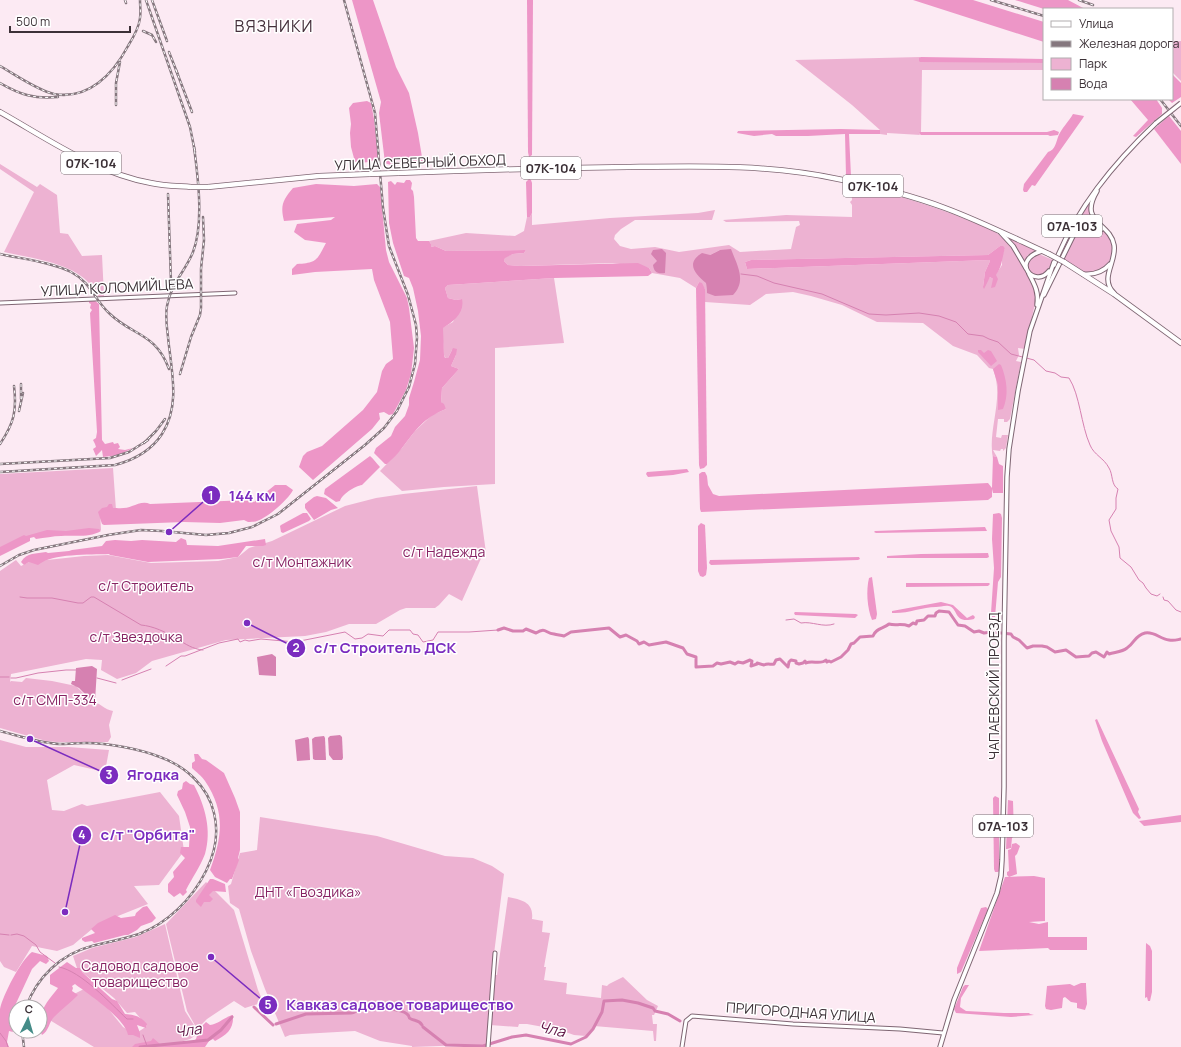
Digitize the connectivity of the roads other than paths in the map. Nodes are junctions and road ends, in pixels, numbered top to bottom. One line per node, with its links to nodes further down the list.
1 (1181, 103): 3 (main road, 07А-103, bridge)
2 (0, 112): 6 (highway, УЛИЦА СЕВЕРНЫЙ ОБХОД / 07К-104, bridge)
3 (1156, 123): 4 (main road, 07А-103); 8 (main road, 07А-103)
4 (1118, 161): 5 (main road); 13 (main road, 07А-103)
5 (1107, 232): 9 (main road); 13 (main road)
6 (1004, 234): 7 (highway, 07К-104); 10 (main road)
7 (1041, 251): 10 (main road); 11 (highway, 07К-104, bridge)
8 (1054, 262): 10 (main road); 16 (main road, ЧАПАЕВСКИЙ ПРОЕЗД / 07А-103)
9 (1112, 262): 11 (main road); 14 (main road)
10 (1027, 271): 16 (main road)
11 (1081, 274): 14 (highway, 07К-104)
12 (235, 293): 15 (street, УЛИЦА КОЛОМИЙЦЕВА)
13 (1041, 301): 18 (main road, 07А-103)
14 (1124, 302): 17 (highway, 07К-104)
15 (0, 303)
16 (1030, 331): 18 (main road, ЧАПАЕВСКИЙ ПРОЕЗД / 07А-103)
17 (1181, 343)
18 (1026, 351): 20 (main road, ЧАПАЕВСКИЙ ПРОЕЗД / 07А-103)
19 (495, 953): 21 (street)
20 (943, 1033): 22 (street, ПРИГОРОДНАЯ УЛИЦА); 23 (main road, ЧАПАЕВСКИЙ ПРОЕЗД / 07А-103)
21 (488, 1045)
22 (682, 1047)
23 (940, 1047)

